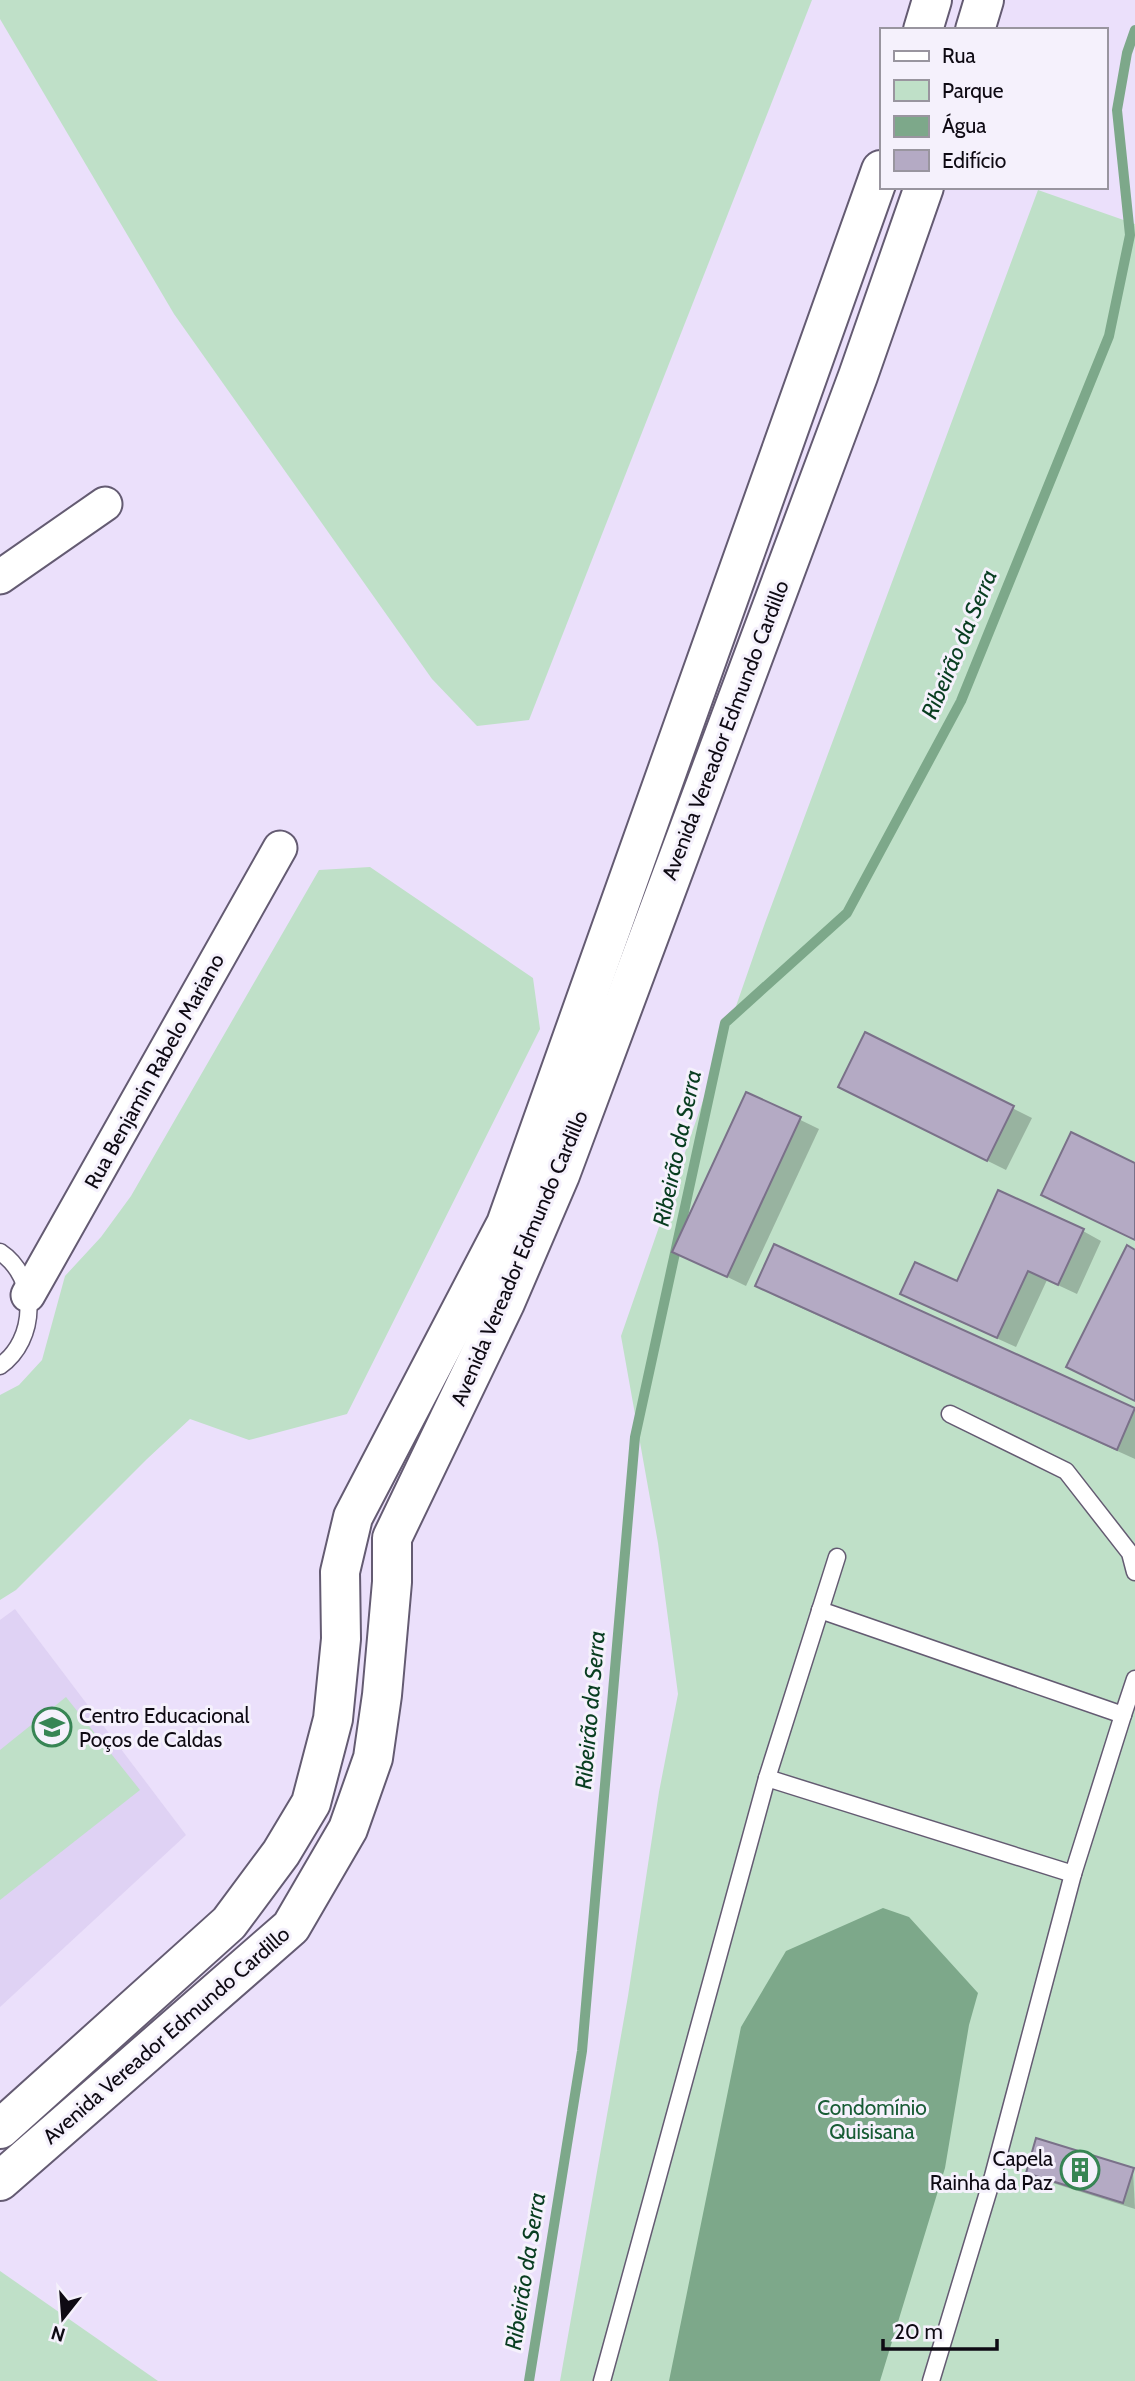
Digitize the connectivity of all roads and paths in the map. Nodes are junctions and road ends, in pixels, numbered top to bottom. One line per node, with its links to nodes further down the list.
1 (932, 0): 3 (main road)
2 (984, 0): 4 (main road)
3 (924, 28)
4 (976, 28)
5 (880, 173): 21 (main road, Avenida Vereador Edmundo Cardillo)
6 (924, 189): 22 (main road, Avenida Vereador Edmundo Cardillo)
7 (106, 504): 8 (street)
8 (0, 577)
9 (280, 848): 11 (street, Rua Benjamin Rabelo Mariano)
10 (0, 1252): 11 (lane)
11 (28, 1295): 12 (lane)
12 (0, 1366)
13 (950, 1415): 15 (lane)
14 (837, 1557): 16 (lane)
15 (1135, 1572)
16 (820, 1610): 18 (lane); 19 (lane)
17 (1135, 1679): 18 (lane)
18 (1123, 1715): 20 (lane)
19 (767, 1778): 20 (lane); 23 (lane)
20 (1073, 1874): 24 (lane)
21 (0, 2129)
22 (0, 2181)
23 (602, 2381)
24 (931, 2381)

